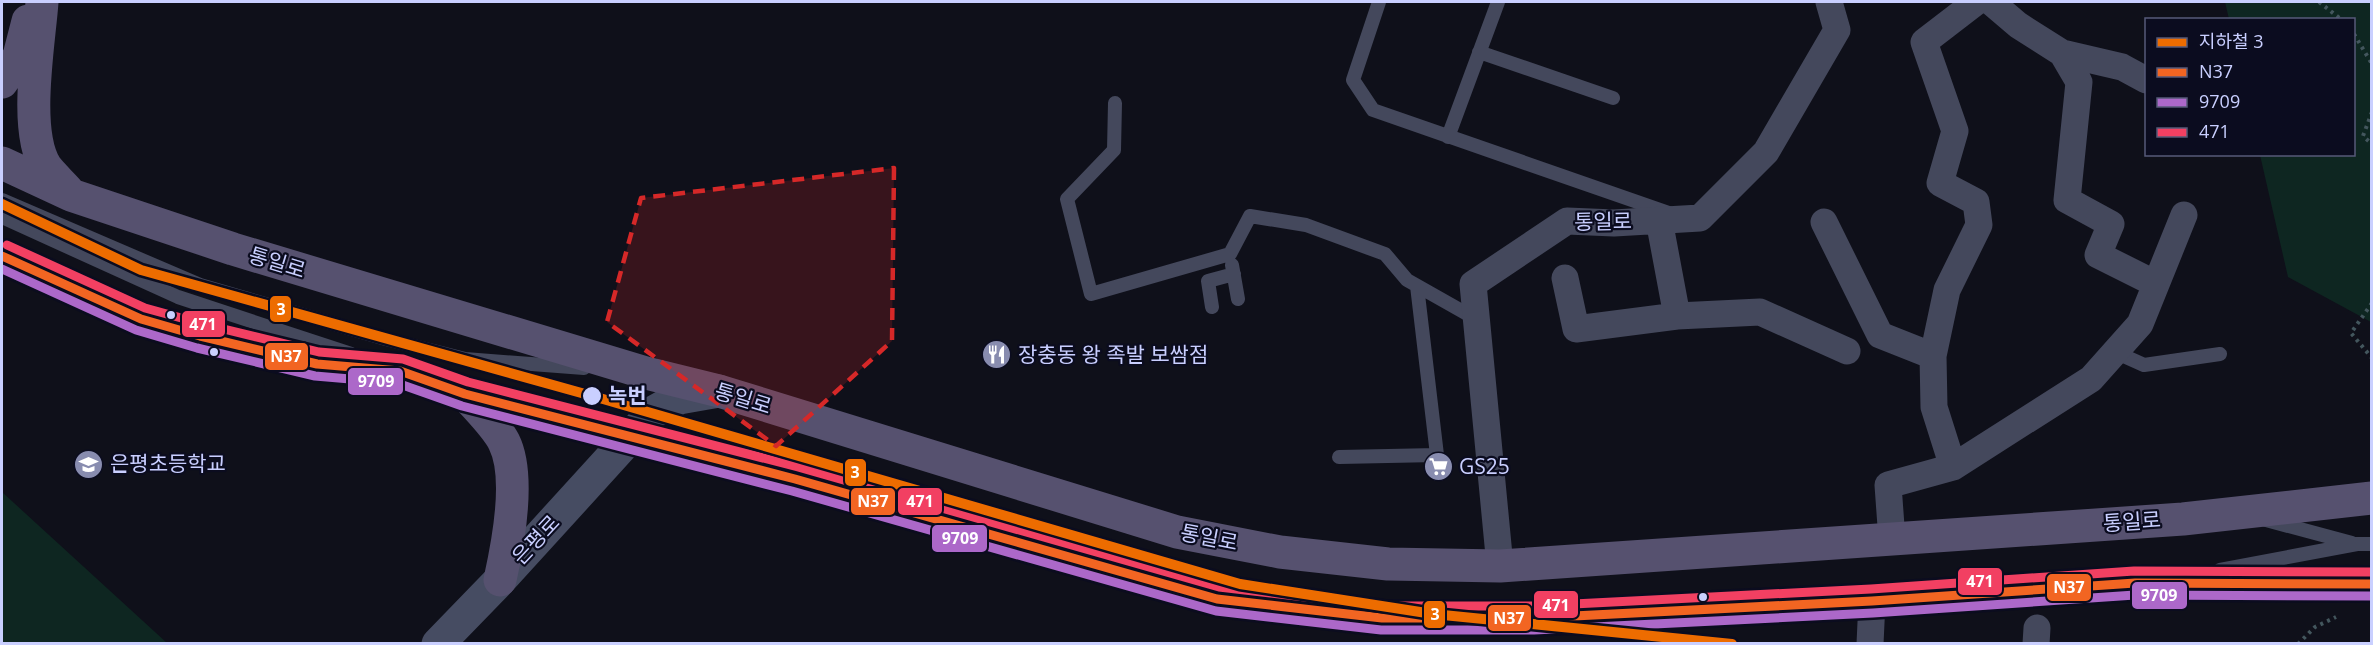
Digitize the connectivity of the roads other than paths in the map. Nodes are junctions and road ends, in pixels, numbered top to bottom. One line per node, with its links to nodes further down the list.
1 (32, 2): 11 (main road)
2 (42, 2): 16 (main road)
3 (1379, 2): 14 (lane)
4 (1498, 2): 8 (lane)
5 (1829, 2): 20 (street, 통일로)
6 (1976, 2): 35 (street)
7 (1991, 2): 9 (street)
8 (1479, 52): 12 (lane); 14 (lane)
9 (2062, 53): 10 (street); 26 (street)
10 (2145, 80)
11 (2, 82)
12 (1613, 98)
13 (1115, 103): 22 (lane)
14 (1448, 137): 20 (lane)
15 (2, 163): 16 (main road, 통일로)
16 (71, 195): 37 (main road, 통일로)
17 (2, 200): 37 (lane)
18 (2184, 215): 26 (street)
19 (2, 217): 36 (lane)
20 (1672, 220): 30 (street); 31 (street, 통일로)
21 (1824, 222): 35 (street)
22 (1230, 254): 24 (lane); 27 (lane)
23 (2, 256): 36 (main road)
24 (1234, 274): 28 (lane); 29 (lane)
25 (1565, 278): 30 (street)
26 (2156, 284): 33 (street)
27 (1418, 286): 31 (lane); 41 (lane)
28 (1238, 299)
29 (1212, 306)
30 (1677, 316): 32 (street)
31 (1476, 320): 48 (street, 통일로)
32 (1847, 351)
33 (2115, 352): 34 (lane); 42 (street)
34 (2220, 354)
35 (1934, 356): 42 (street)
36 (400, 371): 39 (main road)
37 (646, 373): 38 (main road, 통일로)
38 (719, 391): 40 (main road, 은평로); 48 (main road, 통일로)
39 (465, 394): 40 (main road); 49 (main road)
40 (633, 435): 49 (main road, 은평로); 52 (main road)
41 (1339, 458)
42 (1953, 467): 45 (street)
43 (2372, 498): 44 (main road, 통일로)
44 (2238, 513): 45 (main road, 통일로); 46 (lane)
45 (1892, 540): 48 (main road, 통일로)
46 (2357, 544): 47 (lane); 50 (lane)
47 (2372, 544)
48 (1500, 566)
49 (500, 580): 53 (main road, 은평로)
50 (2135, 583): 51 (main road); 52 (main road)
51 (2372, 584)
52 (1872, 601): 54 (street)
53 (438, 644)
54 (1870, 644)

